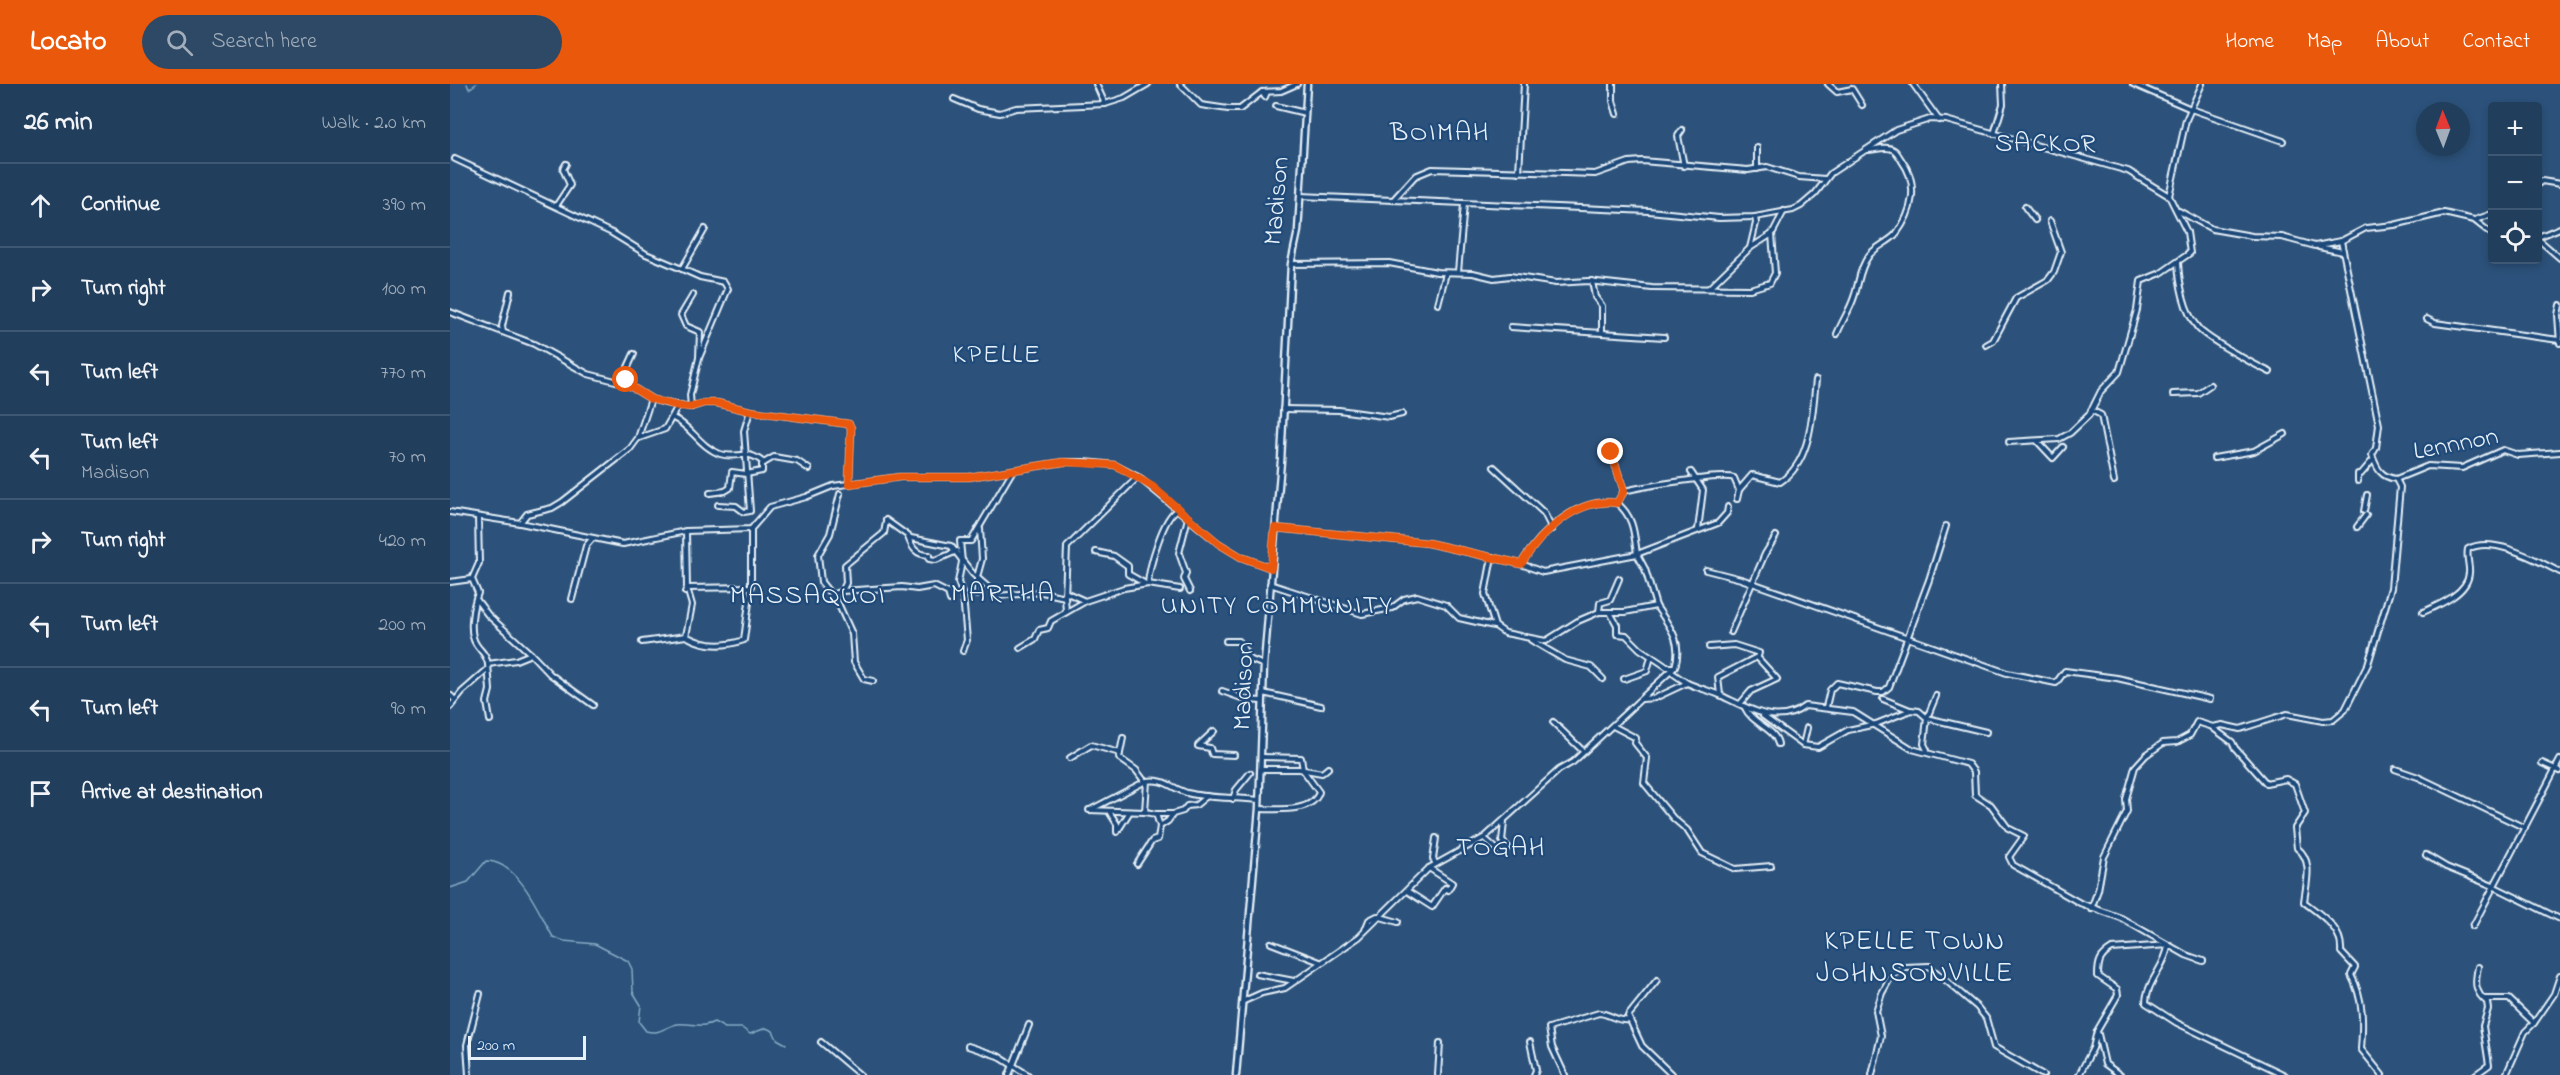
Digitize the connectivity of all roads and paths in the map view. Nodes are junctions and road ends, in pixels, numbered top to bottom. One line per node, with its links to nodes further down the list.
1 (1096, 84): 14 (street)
2 (1148, 84): 14 (street)
3 (1180, 84): 4 (street)
4 (1297, 84)
5 (1524, 84): 30 (street)
6 (1613, 84): 19 (street)
7 (1828, 84): 15 (street)
8 (1913, 84): 20 (street)
9 (2002, 84): 22 (street)
10 (2133, 84): 17 (street)
11 (2202, 84): 17 (street)
12 (1305, 85): 18 (street, Madison)
13 (954, 99): 14 (street)
14 (1104, 104)
15 (1862, 105)
16 (1276, 106): 18 (street)
17 (2191, 109): 23 (street); 35 (street)
18 (1305, 113): 34 (street, Madison)
19 (1617, 114)
20 (1939, 120): 22 (street); 25 (street)
21 (1682, 130): 28 (street)
22 (1994, 134): 35 (street)
23 (2283, 141)
24 (1757, 148): 29 (street)
25 (1866, 150): 31 (street); 76 (street)
26 (455, 159): 38 (street)
27 (566, 164): 38 (street)
28 (1684, 166): 29 (street); 30 (street)
29 (1757, 169): 31 (street)
30 (1520, 172): 36 (street)
31 (1825, 179): 41 (street)
32 (2542, 181): 33 (street)
33 (2560, 184)
34 (1300, 196): 36 (street); 61 (street, Madison)
35 (2169, 196): 40 (street)
36 (1393, 200): 37 (street)
37 (1464, 204): 44 (street); 64 (street)
38 (556, 206): 62 (street)
39 (2025, 207): 45 (street)
40 (2178, 211): 56 (street); 60 (street)
41 (1784, 212): 42 (street); 48 (street)
42 (1777, 213): 44 (street); 48 (street)
43 (2488, 216): 47 (street)
44 (1755, 217): 57 (street)
45 (2035, 220)
46 (2050, 220): 79 (street)
47 (2474, 220): 51 (street); 54 (street)
48 (1778, 223): 52 (street)
49 (2560, 228): 53 (street)
50 (705, 229): 62 (street)
51 (2488, 230)
52 (1772, 234): 57 (street); 66 (street)
53 (2542, 236)
54 (2341, 241): 56 (street); 58 (street)
55 (2542, 242): 59 (street)
56 (2315, 246): 58 (street)
57 (1750, 248): 66 (street)
58 (2343, 252): 113 (street)
59 (2560, 258)
60 (2178, 262): 82 (street); 91 (street)
61 (1291, 264): 63 (street); 90 (street, Madison)
62 (682, 269): 81 (street)
63 (1446, 272): 64 (street); 69 (street)
64 (1458, 272): 65 (street)
65 (1592, 281): 66 (street); 74 (street)
66 (1709, 289)
67 (510, 292): 75 (street)
68 (693, 296): 81 (street)
69 (1438, 304)
70 (2560, 305): 78 (street)
71 (450, 312): 75 (street)
72 (2427, 319): 78 (street)
73 (1511, 327): 74 (street)
74 (1602, 332): 77 (street)
75 (503, 333): 84 (street)
76 (1837, 334)
77 (1664, 337)
78 (2559, 342)
79 (1986, 345)
80 (634, 354): 84 (street)
81 (699, 358): 89 (street)
82 (2270, 372)
83 (1816, 380): 117 (street)
84 (627, 384): 87 (street)
85 (2211, 385): 86 (street)
86 (2173, 394)
87 (651, 399): 88 (street); 96 (street)
88 (678, 406): 89 (street); 94 (street)
89 (691, 407): 92 (street)
90 (1283, 409): 93 (street); 134 (street, Madison)
91 (2091, 410): 98 (street); 114 (street)
92 (750, 411): 102 (street); 116 (street)
93 (1402, 414)
94 (673, 418): 96 (street); 102 (street)
95 (2285, 434): 103 (street)
96 (638, 438): 130 (street)
97 (2009, 442): 98 (street)
98 (2038, 442): 99 (street)
99 (2063, 447)
100 (1611, 452): 118 (street)
101 (2560, 452): 113 (street, Lennnon)
102 (746, 453): 105 (street); 110 (street)
103 (2214, 458)
104 (2372, 461): 115 (street)
105 (764, 462): 107 (street); 110 (street)
106 (1494, 467): 136 (street)
107 (809, 469)
108 (1013, 470): 111 (street); 116 (street); 133 (street)
109 (1691, 472): 112 (street)
110 (746, 474): 119 (street); 124 (street)
111 (1138, 477): 126 (street); 165 (street)
112 (1698, 479): 117 (street); 118 (street); 138 (street)
113 (2396, 479): 219 (street)
114 (2114, 481)
115 (2358, 481)
116 (849, 484): 135 (street)
117 (1739, 490): 122 (street)
118 (1624, 491): 123 (street)
119 (710, 493)
120 (840, 494): 163 (street)
121 (2367, 495): 132 (street)
122 (1737, 499)
123 (1617, 503): 136 (street); 144 (street)
124 (718, 505)
125 (1728, 507): 138 (street)
126 (1178, 510): 129 (street); 155 (street)
127 (450, 512): 128 (street)
128 (478, 517): 130 (street); 152 (street)
129 (1188, 518): 148 (street); 162 (street)
130 (520, 523): 141 (street)
131 (1946, 526): 178 (street)
132 (2358, 526)
133 (980, 528): 142 (street); 151 (street)
134 (1275, 528): 145 (street); 148 (street, Madison)
135 (751, 529): 137 (street); 158 (street)
136 (1552, 529): 147 (street)
137 (686, 531): 141 (street); 160 (street)
138 (1698, 531): 144 (street)
139 (907, 536): 142 (street); 142 (street); 161 (street)
140 (1776, 536): 157 (street)
141 (592, 539): 167 (street)
142 (958, 551): 146 (street)
143 (1096, 552): 155 (street)
144 (1637, 554): 147 (street); 170 (street)
145 (1492, 557): 147 (street); 175 (street)
146 (962, 559): 151 (street); 184 (street)
147 (1521, 564)
148 (1271, 568): 156 (street, Madison)
149 (1706, 570): 157 (street)
150 (2560, 572): 172 (street)
151 (977, 577): 164 (street); 165 (street)
152 (472, 579): 154 (street); 166 (street)
153 (1619, 579): 171 (street)
154 (450, 582)
155 (1146, 584): 159 (street); 169 (street)
156 (1270, 584): 175 (street); 189 (street, Madison)
157 (1753, 584): 176 (street); 178 (street)
158 (751, 587): 160 (street); 177 (street)
159 (1180, 589)
160 (686, 590): 177 (street)
161 (842, 591): 163 (street); 168 (street)
162 (1190, 591)
163 (831, 595): 194 (street)
164 (976, 595)
165 (1065, 595): 169 (street); 173 (street)
166 (476, 598): 185 (street); 188 (street)
167 (572, 599)
168 (950, 600)
169 (1085, 602): 173 (street)
170 (1656, 606): 174 (street); 190 (street)
171 (1599, 612): 174 (street); 179 (street)
172 (2423, 612)
173 (1066, 613): 183 (street)
174 (1610, 613): 186 (street)
175 (1495, 626): 179 (street)
176 (1731, 632)
177 (686, 636): 181 (street)
178 (1908, 637): 204 (street); 211 (street)
179 (1528, 638): 192 (street)
180 (1226, 641): 189 (street)
181 (642, 642)
182 (1709, 647): 187 (street)
183 (1020, 648)
184 (963, 651)
185 (531, 654): 188 (street); 207 (street)
186 (1651, 657): 190 (street); 193 (street)
187 (1757, 657): 199 (street); 206 (street)
188 (488, 665): 201 (street); 215 (street)
189 (1264, 665): 197 (street, Madison)
190 (1675, 667): 191 (street)
191 (1671, 672): 195 (street); 202 (street)
192 (1602, 679)
193 (1624, 679)
194 (873, 681)
195 (1687, 683): 199 (street); 202 (street)
196 (1222, 690): 205 (street)
197 (1262, 693): 205 (street, Madison); 208 (street)
198 (450, 695): 201 (street)
199 (1720, 695): 206 (street)
200 (1936, 696): 214 (street)
201 (455, 699): 209 (street)
202 (1641, 699): 218 (street)
203 (1883, 699): 212 (street)
204 (2210, 699)
205 (1262, 701): 230 (street, Madison)
206 (1740, 704): 210 (street)
207 (593, 705)
208 (1321, 706)
209 (450, 707)
210 (1745, 707): 213 (street); 224 (street)
211 (1826, 707): 213 (street); 217 (street)
212 (1911, 710): 214 (street); 217 (street)
213 (1763, 715): 225 (street)
214 (1927, 718): 222 (street); 227 (street)
215 (490, 720)
216 (1553, 722): 226 (street)
217 (1876, 724): 225 (street); 227 (street)
218 (1613, 726): 226 (street); 258 (street)
219 (2213, 727): 262 (street); 302 (street)
220 (1807, 728): 225 (street)
221 (1214, 731): 229 (street)
222 (1986, 732)
223 (1123, 738): 228 (street)
224 (1778, 744)
225 (1803, 745)
226 (1582, 750): 250 (street)
227 (1927, 751): 262 (street)
228 (1120, 753): 231 (street); 240 (street)
229 (1234, 755)
230 (1262, 757): 235 (street, Madison); 236 (street)
231 (1070, 758)
232 (2560, 760): 238 (street)
233 (2542, 763): 238 (street)
234 (1328, 768): 236 (street)
235 (1262, 769): 236 (street); 243 (street, Madison)
236 (1303, 770): 244 (street)
237 (2395, 770): 252 (street)
238 (2558, 770): 252 (street)
239 (1250, 773): 242 (street)
240 (1146, 782): 241 (street); 245 (street); 246 (street)
241 (1207, 796): 242 (street); 248 (street)
242 (1233, 799): 243 (street)
243 (1259, 800): 244 (street, Madison)
244 (1260, 809): 278 (street, Madison)
245 (1110, 812): 247 (street); 247 (street)
246 (1145, 812): 247 (street); 249 (street)
247 (1129, 813)
248 (1173, 813): 249 (street); 251 (street)
249 (1156, 814): 251 (street)
250 (1504, 822): 254 (street); 254 (street)
251 (1160, 826): 256 (street)
252 (2525, 828): 260 (street)
253 (1436, 838): 257 (street)
254 (1484, 838): 257 (street)
255 (2426, 855): 260 (street)
256 (1137, 864)
257 (1436, 864): 259 (street)
258 (1771, 866)
259 (1429, 868): 261 (street); 261 (street)
260 (2493, 886): 264 (street); 266 (street)
261 (1407, 891): 263 (street)
262 (2091, 909): 268 (street)
263 (1381, 915): 265 (street); 270 (street)
264 (2560, 919)
265 (1398, 922)
266 (2473, 926)
267 (1271, 943): 270 (street)
268 (2168, 945): 269 (street); 282 (street); 301 (street)
269 (2202, 961)
270 (1320, 962): 275 (street)
271 (2478, 967): 277 (street)
272 (1257, 974): 275 (street)
273 (2560, 976): 280 (street)
274 (1657, 980): 279 (street)
275 (1295, 981): 278 (street)
276 (480, 994): 288 (street)
277 (2483, 999): 280 (street); 303 (street)
278 (1244, 1001): 292 (street, Madison)
279 (1629, 1020): 295 (street); 296 (street)
280 (2534, 1023): 304 (street)
281 (1029, 1025): 287 (street)
282 (2097, 1031): 299 (street); 300 (street)
283 (821, 1042): 289 (street)
284 (1530, 1042): 294 (street)
285 (1440, 1043): 293 (street)
286 (968, 1046): 287 (street)
287 (1012, 1065): 290 (street); 291 (street)
288 (469, 1075)
289 (860, 1075)
290 (1009, 1075)
291 (1028, 1075)
292 (1236, 1075)
293 (1438, 1075)
294 (1534, 1075)
295 (1565, 1075)
296 (1672, 1075)
297 (1872, 1075): 298 (street)
298 (2043, 1075)
299 (2079, 1075)
300 (2120, 1075)
301 (2285, 1075)
302 (2382, 1075)
303 (2475, 1075)
304 (2506, 1075)

